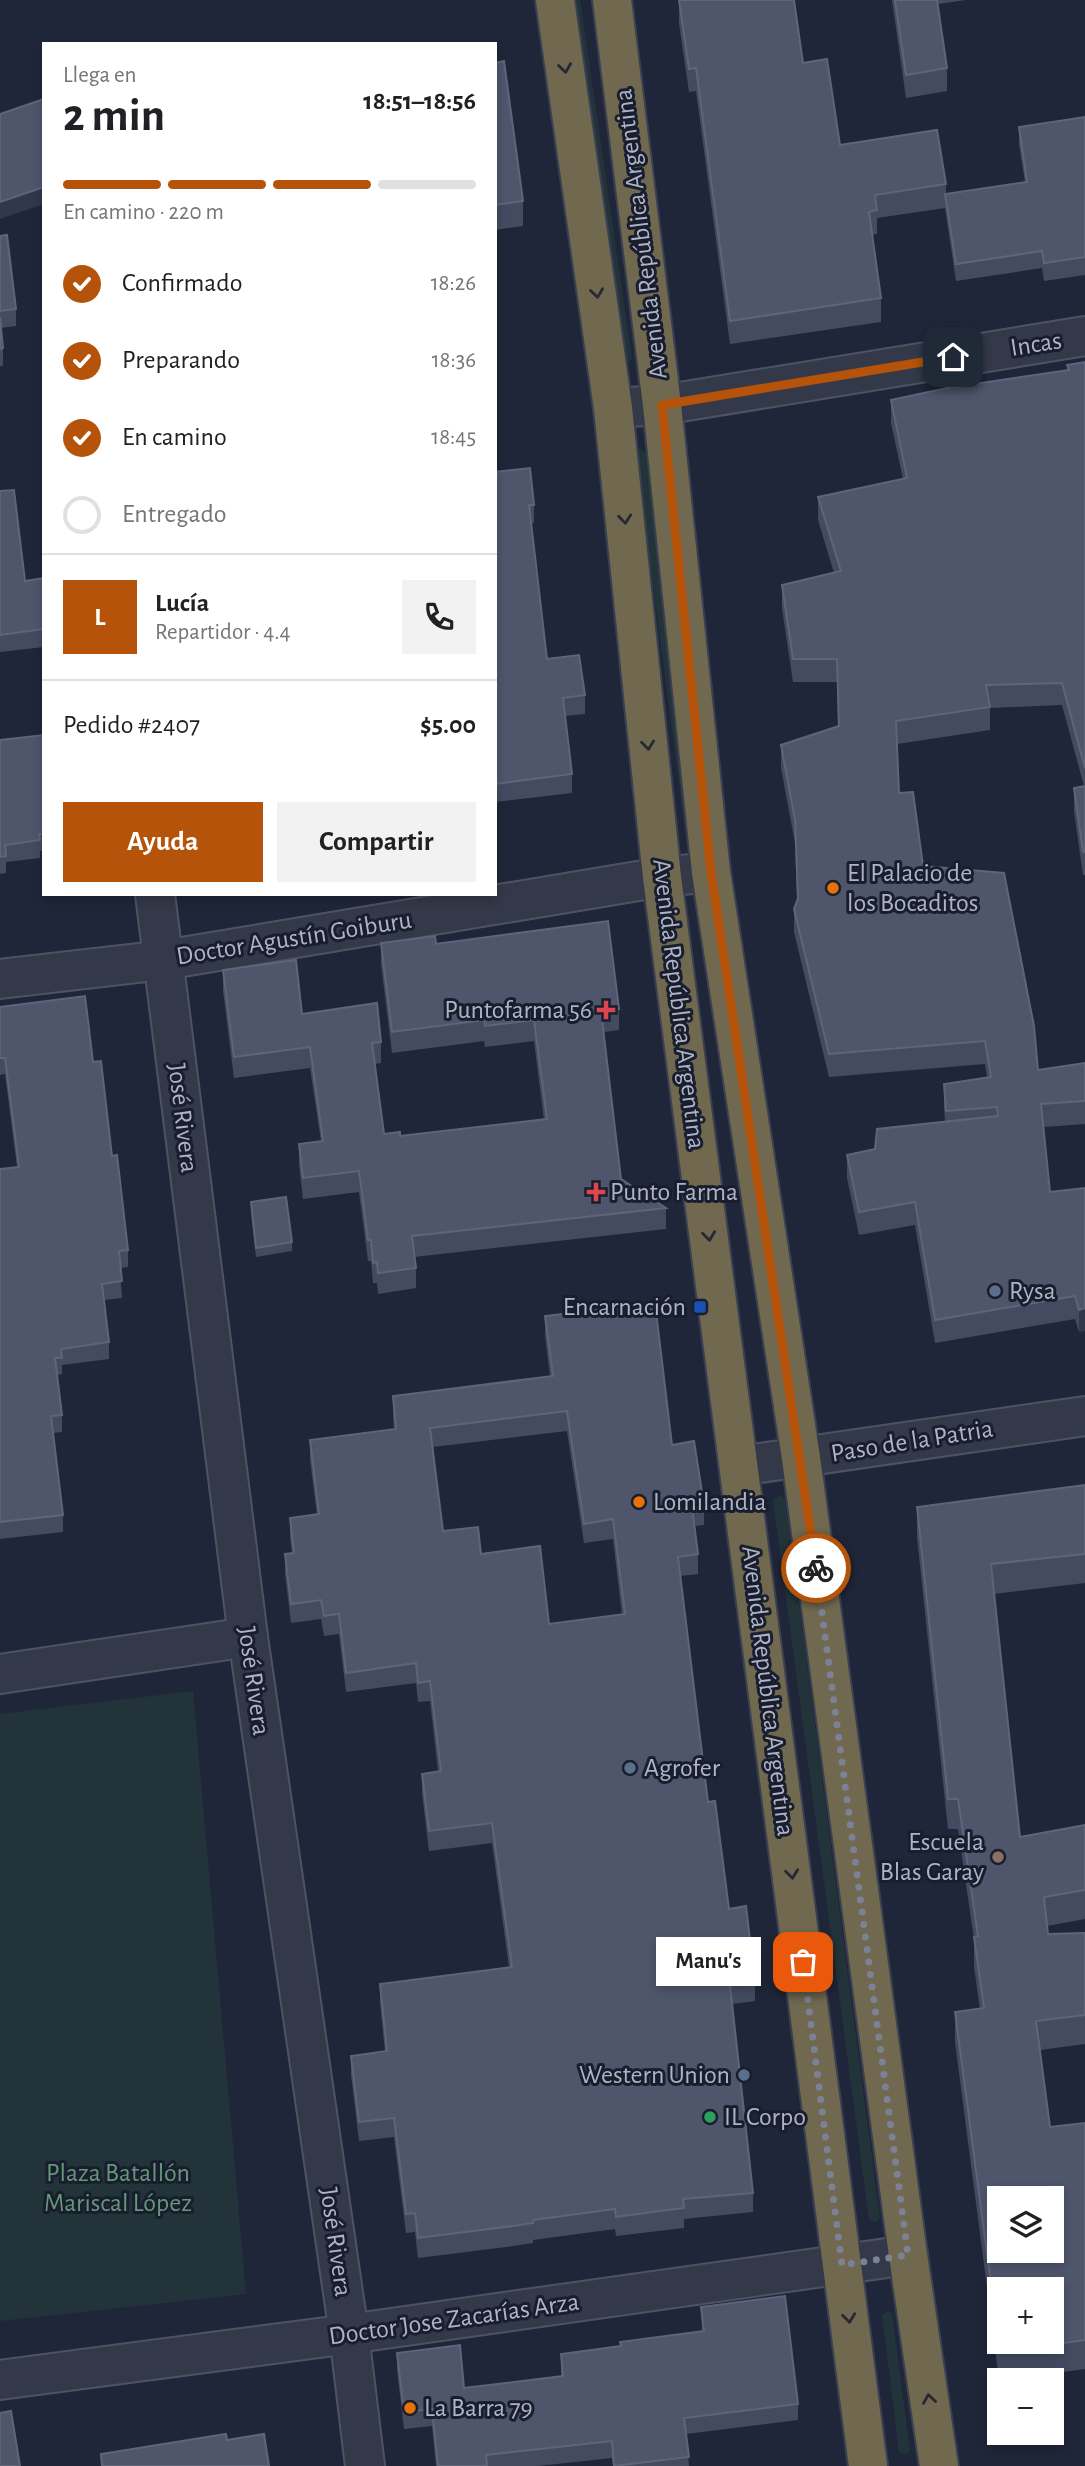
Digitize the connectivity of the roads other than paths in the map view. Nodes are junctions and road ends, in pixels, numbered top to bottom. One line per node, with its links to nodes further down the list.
1 (555, 0): 5 (highway, Avenida República Argentina, one-way to 5)
2 (612, 0): 4 (highway, Avenida República Argentina)
3 (1085, 336): 4 (street, Incas)
4 (662, 405): 5 (street, Incas); 6 (highway, Avenida República Argentina)
5 (613, 408): 7 (highway, Avenida República Argentina, one-way to 7)
6 (711, 872): 7 (street, Doctor Agustín Goiburu); 12 (highway, Avenida República Argentina)
7 (662, 877): 9 (street, Doctor Agustín Goiburu); 13 (highway, Avenida República Argentina, one-way to 13)
8 (155, 896): 9 (street, José Rivera)
9 (164, 960): 10 (street, Doctor Agustín Goiburu); 14 (street, José Rivera)
10 (0, 979)
11 (1085, 1416): 12 (street, Paso de la Patria)
12 (801, 1458): 13 (street, Paso de la Patria); 16 (highway, Avenida República Argentina)
13 (739, 1466): 17 (highway, Avenida República Argentina, one-way to 17)
14 (247, 1637): 15 (street); 18 (street, José Rivera)
15 (0, 1674)
16 (908, 2255): 17 (street, Doctor Jose Zacarías Arza); 22 (highway, Avenida República Argentina, one-way to 16)
17 (842, 2265): 18 (street, Doctor Jose Zacarías Arza); 21 (highway, Avenida República Argentina, one-way to 21)
18 (349, 2334): 19 (street, Doctor Jose Zacarías Arza); 20 (street, José Rivera)
19 (0, 2380)
20 (365, 2466)
21 (868, 2466)
22 (939, 2466)

